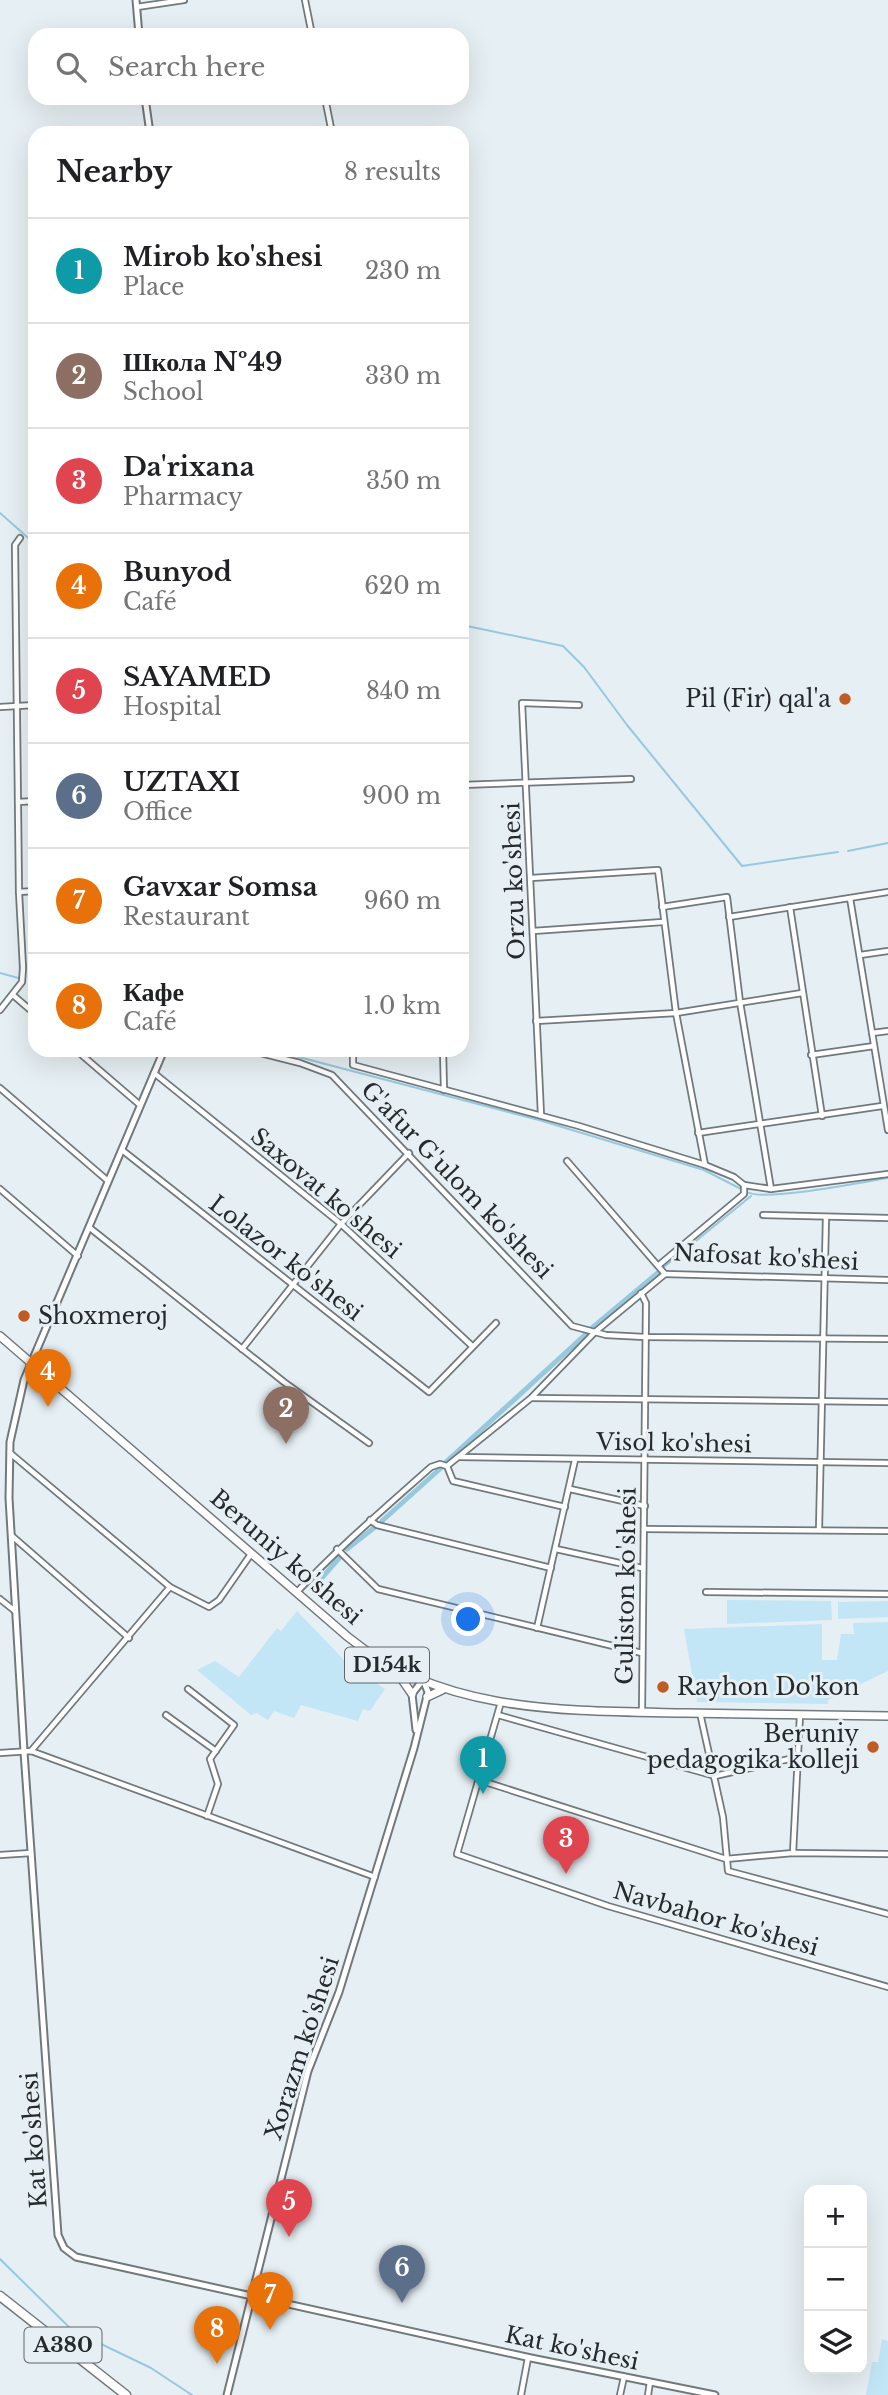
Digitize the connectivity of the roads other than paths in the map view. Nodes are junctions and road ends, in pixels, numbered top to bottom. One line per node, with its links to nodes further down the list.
1 (184, 0): 3 (street)
2 (305, 0): 5 (street)
3 (136, 3): 4 (street)
4 (138, 28)
5 (311, 28)
6 (146, 105): 8 (street)
7 (326, 105): 9 (street)
8 (149, 126)
9 (331, 126)
10 (20, 538): 13 (street)
11 (28, 705): 13 (street)
12 (579, 705): 16 (street, Orzu ko'shesi)
13 (16, 706): 14 (street); 19 (street)
14 (0, 707)
15 (631, 779): 16 (street)
16 (528, 784): 17 (street); 20 (street, Orzu ko'shesi)
17 (469, 785)
18 (28, 801): 19 (street)
19 (18, 802): 22 (street)
20 (531, 878): 25 (street); 29 (street, Orzu ko'shesi)
21 (28, 891): 22 (street)
22 (19, 892): 33 (street)
23 (888, 892): 24 (street)
24 (850, 898): 26 (street); 31 (street)
25 (662, 907): 27 (street); 28 (street)
26 (790, 907): 27 (street); 32 (street)
27 (729, 916): 34 (street)
28 (663, 922): 29 (street); 37 (street)
29 (533, 931): 38 (street, Orzu ko'shesi)
30 (888, 951): 31 (street)
31 (860, 955): 40 (street)
32 (802, 993): 34 (street); 42 (street)
33 (13, 995): 35 (street); 36 (street)
34 (740, 1002): 37 (street); 55 (street)
35 (28, 1008)
36 (0, 1010)
37 (676, 1013): 38 (street); 57 (street)
38 (536, 1021): 53 (street, Orzu ko'shesi)
39 (888, 1031): 40 (street)
40 (872, 1033): 41 (street)
41 (874, 1046): 42 (street); 52 (street)
42 (811, 1055): 54 (street)
43 (84, 1057): 51 (street)
44 (161, 1057): 48 (street, Kat ko'shesi)
45 (276, 1057): 59 (street, G'afur G'ulom ko'shesi)
46 (353, 1057): 50 (street)
47 (443, 1057): 50 (street)
48 (154, 1073): 51 (street, Kat ko'shesi); 70 (street, Saxovat ko'shesi)
49 (0, 1088): 63 (street)
50 (444, 1090): 53 (street)
51 (140, 1105): 58 (street, Kat ko'shesi)
52 (883, 1106): 54 (street); 56 (street)
53 (541, 1115): 61 (street)
54 (822, 1116): 55 (street)
55 (761, 1124): 57 (street); 66 (street)
56 (888, 1130)
57 (698, 1133): 61 (street)
58 (122, 1150): 63 (street, Kat ko'shesi); 77 (street, Lolazor ko'shesi)
59 (409, 1153): 70 (street); 80 (street, G'afur G'ulom ko'shesi)
60 (566, 1161): 73 (street, Nafosat ko'shesi)
61 (705, 1165): 64 (street)
62 (888, 1174): 66 (street)
63 (108, 1181): 71 (street, Kat ko'shesi)
64 (744, 1185): 66 (street); 73 (street)
65 (0, 1189): 72 (street)
66 (771, 1189)
67 (762, 1215): 68 (street)
68 (825, 1217): 69 (street); 75 (street)
69 (888, 1218)
70 (341, 1224): 77 (street); 85 (street, Saxovat ko'shesi)
71 (90, 1228): 72 (street, Kat ko'shesi); 86 (street)
72 (78, 1256): 87 (street, Kat ko'shesi)
73 (659, 1265): 74 (street, Nafosat ko'shesi)
74 (665, 1274): 75 (street, Nafosat ko'shesi); 78 (street)
75 (825, 1278): 76 (street, Nafosat ko'shesi); 83 (street)
76 (888, 1280)
77 (291, 1285): 85 (street, Lolazor ko'shesi); 86 (street)
78 (641, 1293): 80 (street); 82 (street, Guliston ko'shesi)
79 (496, 1323): 85 (street)
80 (595, 1332): 82 (street, G'afur G'ulom ko'shesi); 88 (street)
81 (0, 1336): 87 (main road, Beruniy ko'shesi / D154k)
82 (645, 1337): 83 (street, G'afur G'ulom ko'shesi); 89 (street, Guliston ko'shesi)
83 (822, 1338): 84 (street, G'afur G'ulom ko'shesi); 90 (street)
84 (888, 1339)
85 (471, 1345)
86 (242, 1349): 92 (street)
87 (31, 1363): 93 (street, Kat ko'shesi); 110 (main road, Beruniy ko'shesi / D154k)
88 (531, 1398): 89 (street); 94 (street)
89 (643, 1399): 90 (street); 96 (street, Guliston ko'shesi)
90 (820, 1400): 91 (street); 97 (street)
91 (888, 1402)
92 (369, 1443)
93 (10, 1452): 107 (street, Kat ko'shesi); 113 (street)
94 (459, 1457): 95 (street, Visol ko'shesi); 99 (street)
95 (575, 1460): 96 (street, Visol ko'shesi); 100 (street)
96 (643, 1461): 97 (street, Visol ko'shesi); 101 (street, Guliston ko'shesi)
97 (822, 1462): 98 (street, Visol ko'shesi); 105 (street)
98 (888, 1463)
99 (447, 1466): 102 (street); 103 (street)
100 (570, 1489): 101 (street); 102 (street)
101 (645, 1506): 104 (street, Guliston ko'shesi)
102 (565, 1507): 109 (street)
103 (370, 1520): 108 (street); 111 (street)
104 (644, 1529): 105 (street); 112 (street, Guliston ko'shesi)
105 (818, 1530): 106 (street)
106 (888, 1531)
107 (12, 1536): 118 (street, Kat ko'shesi); 120 (street)
108 (337, 1549): 114 (street); 119 (street)
109 (556, 1549): 111 (street); 112 (street)
110 (252, 1553): 113 (street); 114 (main road, Beruniy ko'shesi / D154k)
111 (551, 1568): 119 (street)
112 (642, 1568): 121 (street, Guliston ko'shesi)
113 (170, 1587): 120 (street)
114 (297, 1592): 122 (main road, Beruniy ko'shesi / D154k)
115 (706, 1592): 116 (street)
116 (888, 1594)
117 (0, 1599): 118 (street)
118 (16, 1611): 136 (street, Kat ko'shesi)
119 (537, 1628): 121 (street)
120 (130, 1637): 136 (street)
121 (642, 1653): 129 (street, Guliston ko'shesi)
122 (396, 1670): 123 (main road, Beruniy ko'shesi / D154k); 126 (main road)
123 (423, 1682): 125 (main road, Beruniy ko'shesi / D154k); 126 (street); 127 (street)
124 (188, 1689): 137 (street)
125 (446, 1689): 127 (main road); 128 (main road, Beruniy ko'shesi / D154k)
126 (412, 1694): 135 (street)
127 (427, 1697): 135 (street, Xorazm ko'shesi)
128 (501, 1702): 129 (main road, Beruniy ko'shesi / D154k); 132 (street)
129 (642, 1712): 130 (main road, Beruniy ko'shesi / D154k)
130 (700, 1713): 133 (main road, Beruniy ko'shesi / D154k); 140 (street)
131 (166, 1715): 137 (street)
132 (498, 1715): 140 (street); 141 (street)
133 (800, 1715): 134 (main road, Beruniy ko'shesi / D154k); 139 (street)
134 (888, 1716)
135 (416, 1733): 148 (street, Xorazm ko'shesi)
136 (28, 1751): 138 (street); 142 (street); 143 (street, Kat ko'shesi)
137 (216, 1751): 142 (street)
138 (0, 1753)
139 (797, 1757): 140 (street); 144 (street)
140 (715, 1776): 147 (street)
141 (479, 1780): 147 (street); 150 (street, Navbahor ko'shesi)
142 (208, 1815): 148 (street)
143 (31, 1853): 146 (street); 151 (street, Kat ko'shesi)
144 (793, 1853): 145 (street); 147 (street)
145 (888, 1854)
146 (0, 1855)
147 (726, 1859): 149 (street)
148 (375, 1877): 151 (street, Xorazm ko'shesi)
149 (888, 1914)
150 (888, 1987)
151 (254, 2294): 153 (street, Kat ko'shesi); 157 (street, Xorazm ko'shesi)
152 (0, 2295): 156 (highway, A380)
153 (528, 2358): 154 (street, Kat ko'shesi); 158 (street)
154 (624, 2377): 155 (street, Kat ko'shesi); 159 (street)
155 (650, 2382): 160 (street); 161 (street, Kat ko'shesi)
156 (126, 2395)
157 (227, 2395)
158 (521, 2395)
159 (620, 2395)
160 (648, 2395)
161 (715, 2395)

